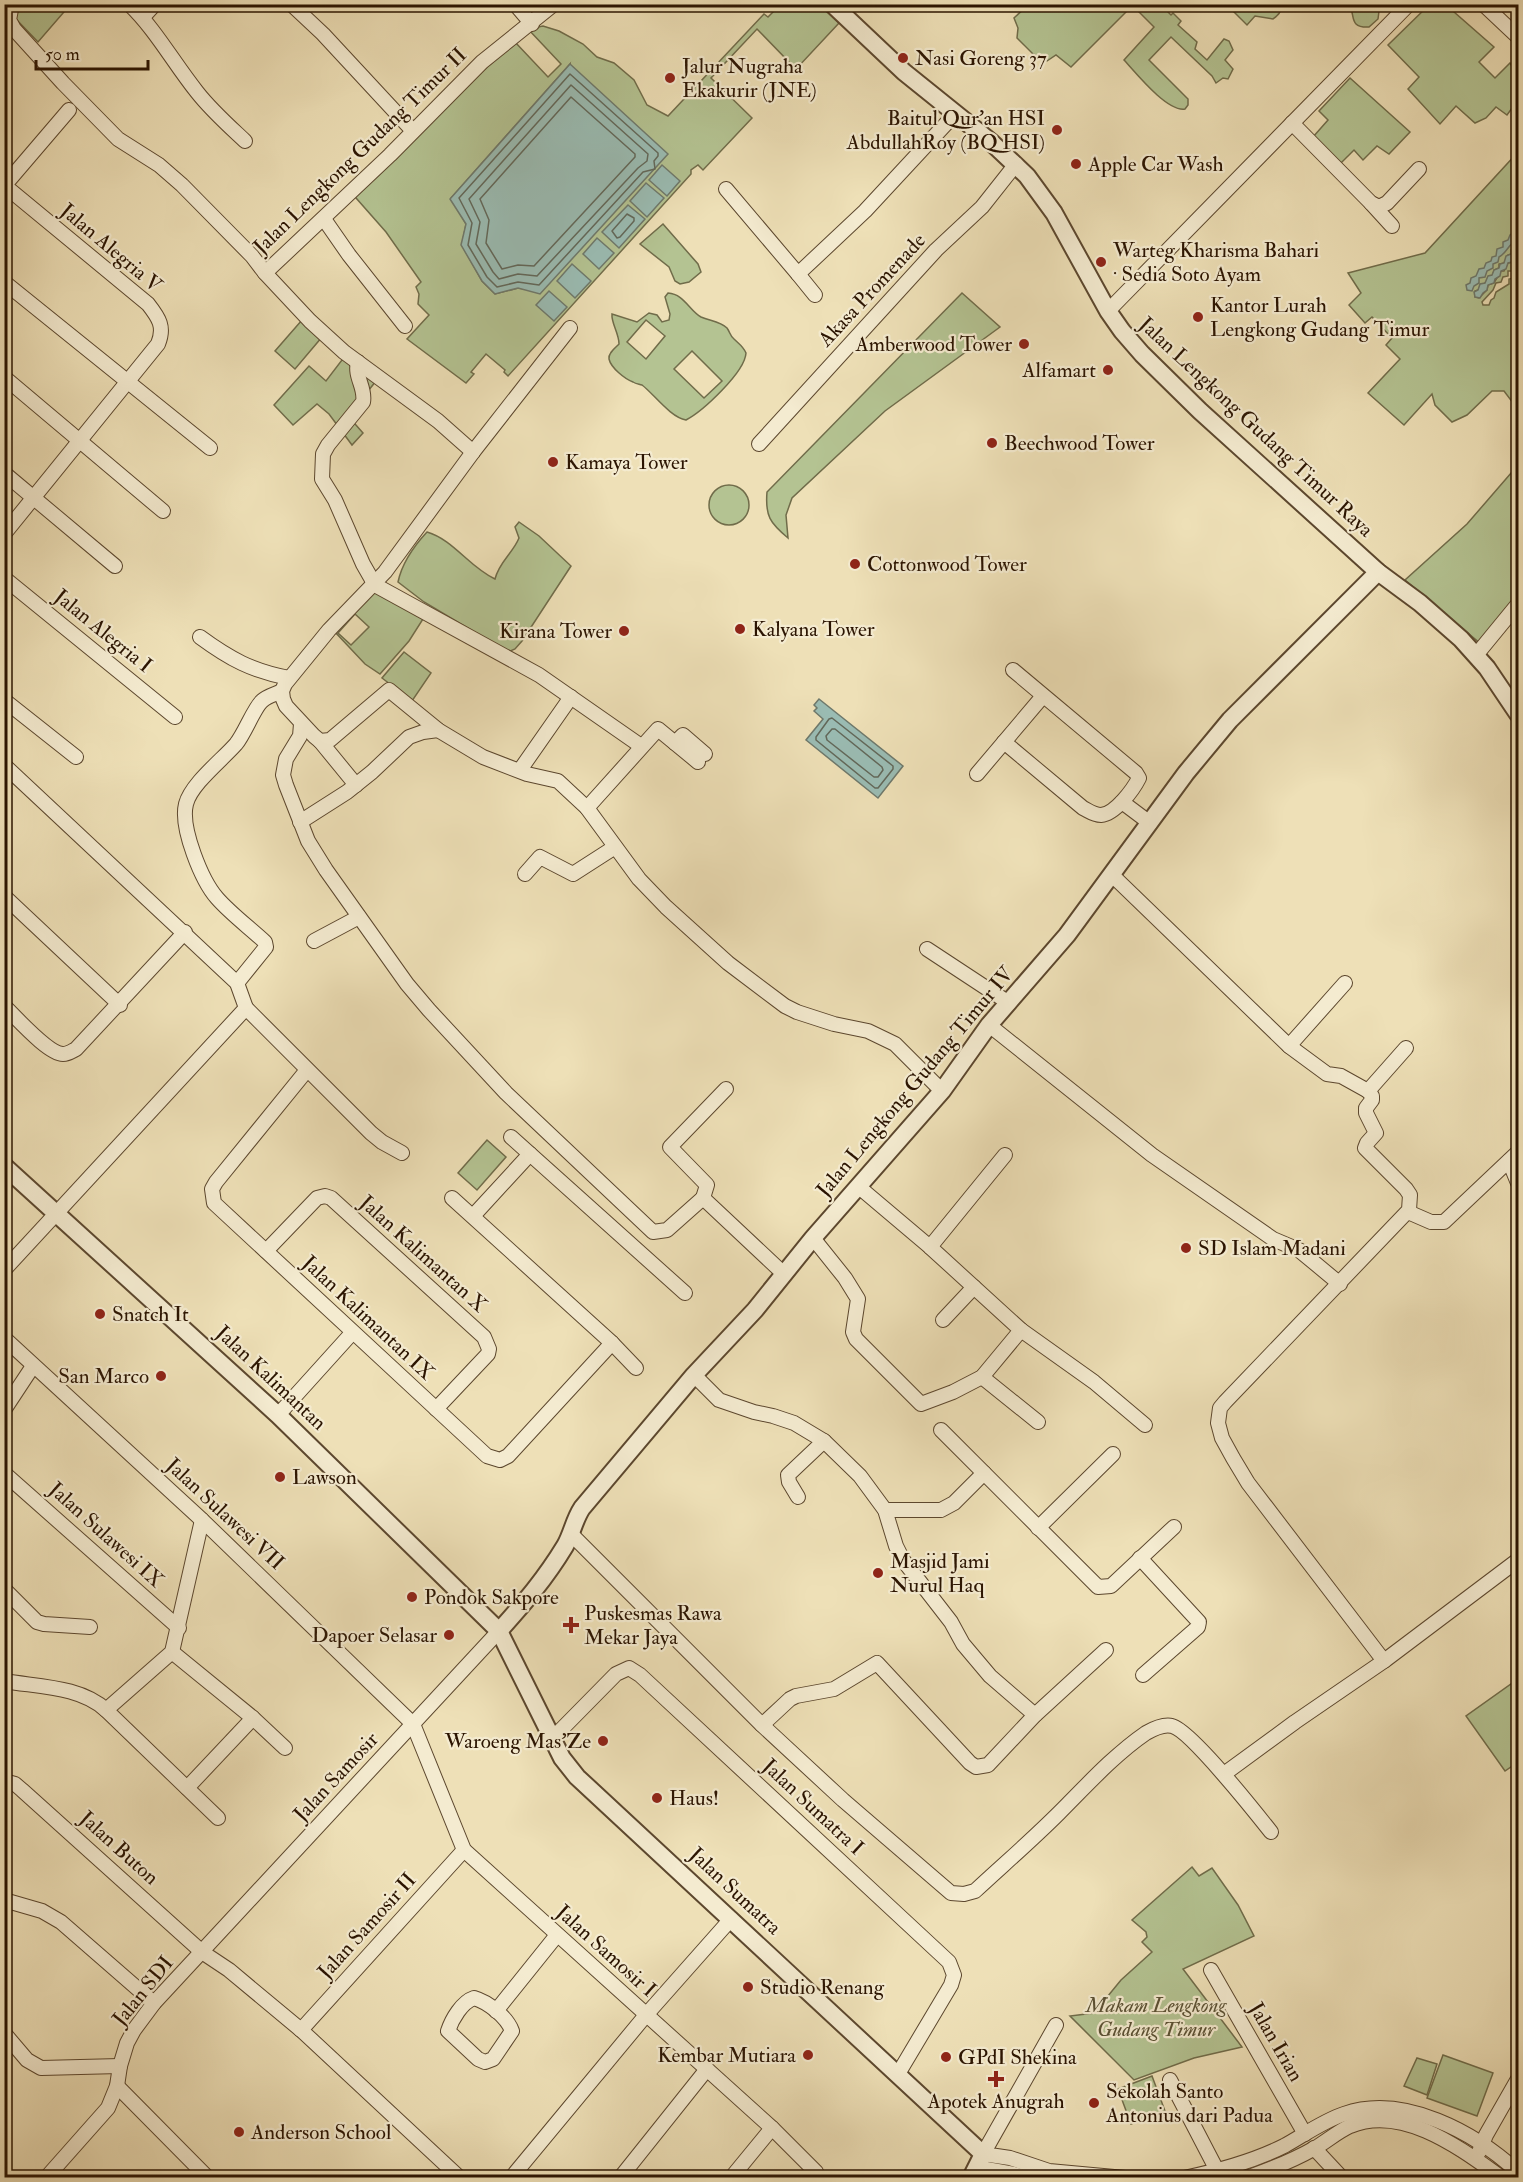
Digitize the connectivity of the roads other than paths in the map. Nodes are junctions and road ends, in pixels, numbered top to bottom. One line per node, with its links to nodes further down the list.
1 (12, 4): 25 (street, Jalan Lengkong Gudang Timur II)
2 (129, 4): 10 (street)
3 (155, 4): 10 (street)
4 (291, 4): 16 (street)
5 (515, 4): 11 (street)
6 (554, 4): 11 (street, Jalan Lengkong Gudang Timur II)
7 (832, 4): 14 (street, Jalan Lengkong Gudang Timur Raya)
8 (1409, 4): 15 (street)
9 (1483, 4): 12 (street)
10 (143, 17): 17 (street)
11 (532, 24): 16 (street, Jalan Lengkong Gudang Timur II)
12 (1518, 37)
13 (69, 110): 20 (street)
14 (955, 114): 18 (street, Jalan Lengkong Gudang Timur Raya); 26 (street)
15 (1292, 123): 22 (street); 29 (street)
16 (413, 131): 23 (street, Jalan Lengkong Gudang Timur II)
17 (245, 141)
18 (1016, 164): 29 (street, Jalan Lengkong Gudang Timur Raya); 36 (street, Akasa Promenade)
19 (1419, 169): 22 (street)
20 (5, 186): 34 (street, Jalan Alegria V)
21 (726, 189): 26 (street)
22 (1371, 203): 24 (street)
23 (324, 219): 25 (street, Jalan Lengkong Gudang Timur II); 30 (street)
24 (1392, 226)
25 (265, 273): 32 (street)
26 (798, 274): 28 (street)
27 (4, 282): 34 (street)
28 (815, 295)
29 (1108, 311): 44 (street, Jalan Lengkong Gudang Timur Raya)
30 (405, 326)
31 (570, 328): 38 (street)
32 (358, 363): 38 (street); 46 (street)
33 (4, 377): 35 (street)
34 (128, 381): 35 (street, Jalan Alegria V); 37 (street)
35 (80, 441): 40 (street, Jalan Alegria V); 41 (street)
36 (759, 444)
37 (210, 448)
38 (473, 452): 46 (street)
39 (4, 473): 40 (street)
40 (34, 498): 42 (street, Jalan Alegria V); 43 (street)
41 (163, 511)
42 (4, 534)
43 (115, 566)
44 (1378, 572): 49 (street, Jalan Lengkong Gudang Timur Raya); 72 (street, Jalan Lengkong Gudang Timur IV)
45 (4, 578): 57 (street, Jalan Alegria I)
46 (375, 585): 51 (street); 54 (street)
47 (1518, 604): 49 (street)
48 (200, 637): 51 (street)
49 (1476, 654): 56 (street, Jalan Lengkong Gudang Timur Raya)
50 (1013, 670): 53 (street)
51 (289, 678): 52 (street)
52 (282, 691): 58 (street); 81 (street)
53 (1043, 696): 61 (street); 69 (street)
54 (571, 698): 62 (street); 66 (street)
55 (4, 700): 63 (street)
56 (1518, 714)
57 (175, 717)
58 (302, 724): 60 (street); 71 (street)
59 (438, 730): 60 (street); 66 (street); 68 (street)
60 (320, 741): 68 (street)
61 (1004, 742): 67 (street); 69 (street)
62 (641, 746): 64 (street); 70 (street)
63 (76, 757)
64 (702, 758)
65 (4, 765): 78 (street)
66 (520, 770): 70 (street)
67 (977, 774)
68 (356, 785): 71 (street)
69 (1122, 802): 72 (street)
70 (587, 808): 73 (street)
71 (300, 822): 77 (street)
72 (1150, 823): 75 (street, Jalan Lengkong Gudang Timur IV)
73 (615, 847): 74 (street); 92 (street)
74 (525, 874)
75 (1112, 875): 83 (street, Jalan Lengkong Gudang Timur IV); 88 (street)
76 (4, 896): 84 (street)
77 (359, 917): 79 (street); 103 (street)
78 (185, 932): 81 (street); 84 (street)
79 (314, 941)
80 (927, 949): 83 (street)
81 (237, 983): 86 (street)
82 (1345, 983): 88 (street)
83 (1009, 1003): 87 (street, Jalan Lengkong Gudang Timur IV)
84 (120, 1005): 85 (street)
85 (4, 1006)
86 (246, 1008): 90 (street); 105 (street)
87 (989, 1025): 92 (street, Jalan Lengkong Gudang Timur IV); 112 (street)
88 (1289, 1046): 93 (street)
89 (1406, 1048): 93 (street)
90 (307, 1070): 95 (street); 109 (street, Jalan Kalimantan IX)
91 (726, 1089): 103 (street)
92 (942, 1091): 101 (street, Jalan Lengkong Gudang Timur IV)
93 (1368, 1091): 104 (street)
94 (511, 1137): 96 (street)
95 (402, 1152)
96 (530, 1154): 106 (street); 114 (street)
97 (1005, 1155): 108 (street)
98 (1514, 1156): 100 (street); 104 (street)
99 (4, 1166): 105 (street, Jalan Kalimantan)
100 (1518, 1183)
101 (859, 1187): 107 (street, Jalan Lengkong Gudang Timur IV); 108 (street)
102 (452, 1198): 106 (street)
103 (703, 1198): 111 (street)
104 (1408, 1212): 112 (street)
105 (58, 1213): 110 (street); 126 (street, Jalan Kalimantan)
106 (473, 1216): 119 (street)
107 (813, 1238): 111 (street, Jalan Lengkong Gudang Timur IV); 123 (street)
108 (930, 1247): 113 (street)
109 (266, 1251): 117 (street, Jalan Kalimantan IX); 124 (street, Jalan Kalimantan X)
110 (4, 1270)
111 (784, 1274): 122 (street, Jalan Lengkong Gudang Timur IV)
112 (1340, 1284): 148 (street)
113 (974, 1287): 115 (street); 116 (street)
114 (685, 1293)
115 (944, 1320)
116 (1022, 1330): 123 (street); 128 (street)
117 (352, 1333): 124 (street, Jalan Kalimantan IX); 126 (street)
118 (4, 1338): 120 (street, Jalan Sulawesi VII)
119 (612, 1343): 121 (street); 124 (street, Jalan Kalimantan IX)
120 (33, 1366): 125 (street); 136 (street, Jalan Sulawesi VII)
121 (636, 1368)
122 (694, 1375): 130 (street); 139 (street, Jalan Lengkong Gudang Timur IV)
123 (982, 1377): 127 (street)
124 (436, 1409)
125 (4, 1410)
126 (278, 1415): 145 (street, Jalan Kalimantan)
127 (1038, 1422)
128 (1145, 1425)
129 (941, 1430): 133 (street)
130 (824, 1442): 134 (street); 135 (street)
131 (1113, 1454): 138 (street)
132 (4, 1473): 144 (street, Jalan Sulawesi IX)
133 (984, 1473): 135 (street); 138 (street)
134 (798, 1497)
135 (885, 1510): 152 (street)
136 (202, 1520): 144 (street); 154 (street, Jalan Sulawesi VII)
137 (1174, 1527): 140 (street)
138 (1038, 1528): 140 (street)
139 (572, 1535): 145 (street, Jalan Lengkong Gudang Timur IV); 155 (street)
140 (1140, 1558): 149 (street)
141 (1518, 1560): 148 (street)
142 (4, 1589): 143 (street)
143 (90, 1627)
144 (179, 1628): 147 (street)
145 (499, 1631): 154 (street, Jalan Samosir); 156 (street, Jalan Sumatra)
146 (1106, 1650): 152 (street)
147 (172, 1652): 151 (street); 153 (street)
148 (1384, 1661): 158 (street)
149 (1143, 1676)
150 (4, 1681): 151 (street)
151 (106, 1710): 160 (street)
152 (1035, 1715): 155 (street)
153 (253, 1718): 157 (street); 160 (street)
154 (413, 1724): 163 (street, Jalan Samosir I); 167 (street, Jalan Samosir)
155 (762, 1725): 158 (street)
156 (552, 1739): 165 (street, Jalan Sumatra); 177 (street, Jalan Sumatra I)
157 (285, 1748)
158 (1224, 1774): 162 (street)
159 (4, 1781): 167 (street, Jalan Buton)
160 (187, 1788): 161 (street)
161 (218, 1818)
162 (1272, 1832)
163 (464, 1850): 166 (street, Jalan Samosir I); 173 (street, Jalan Samosir II)
164 (4, 1900): 169 (street)
165 (731, 1918): 171 (street); 177 (street, Jalan Sumatra)
166 (557, 1935): 170 (street); 171 (street, Jalan Samosir I)
167 (202, 1952): 169 (street, Jalan SDI); 173 (street, Jalan Buton)
168 (1212, 1971): 183 (street, Jalan Irian)
169 (154, 2003): 175 (street, Jalan SDI)
170 (496, 2011): 170 (street)
171 (646, 2015): 176 (street, Jalan Samosir I); 194 (street)
172 (1056, 2025): 187 (street)
173 (301, 2030): 193 (street, Jalan Buton)
174 (4, 2033): 175 (street)
175 (120, 2066): 180 (street, Jalan SDI)
176 (707, 2070): 182 (street, Jalan Samosir I); 195 (street)
177 (898, 2074): 187 (street, Jalan Sumatra)
178 (1518, 2079): 184 (street)
179 (1170, 2080): 189 (street)
180 (117, 2085): 191 (street, Jalan SDI); 192 (street)
181 (1363, 2116): 183 (street); 184 (street); 185 (street); 186 (street)
182 (772, 2128): 196 (street); 197 (street, Jalan Samosir I)
183 (1305, 2134): 189 (street)
184 (1482, 2145): 186 (street); 188 (street)
185 (1314, 2148): 190 (street); 201 (street)
186 (1475, 2159): 202 (street)
187 (977, 2166): 198 (street); 199 (street)
188 (1518, 2172)
189 (1220, 2174): 200 (street)
190 (1336, 2176)
191 (46, 2178)
192 (208, 2178)
193 (460, 2178)
194 (511, 2178)
195 (620, 2178)
196 (731, 2178)
197 (819, 2178)
198 (1028, 2178)
199 (1125, 2178)
200 (1184, 2178)
201 (1246, 2178)
202 (1502, 2178)

